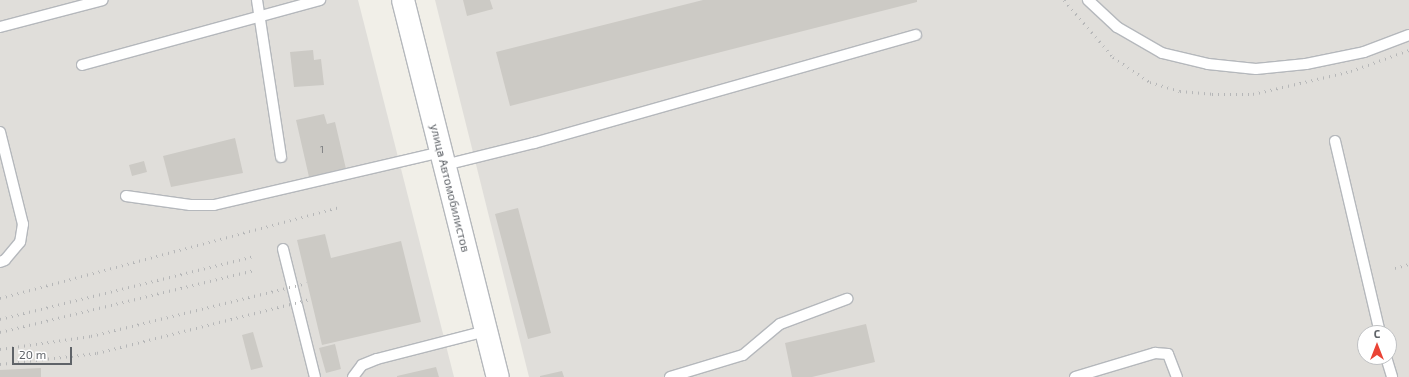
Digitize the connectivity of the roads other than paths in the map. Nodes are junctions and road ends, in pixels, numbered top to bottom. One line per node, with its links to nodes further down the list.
1 (103, 0): 7 (lane)
2 (257, 0): 6 (lane)
3 (320, 0): 6 (lane)
4 (403, 0): 14 (street, улица Автомобилистов)
5 (1088, 0): 9 (lane)
6 (260, 16): 10 (lane); 13 (lane)
7 (0, 27)
8 (916, 35): 14 (lane)
9 (1409, 35)
10 (82, 64)
11 (0, 132): 17 (lane)
12 (1335, 142): 19 (lane)
13 (281, 157)
14 (443, 159): 15 (lane); 20 (street, улица Автомобилистов)
15 (126, 196)
16 (283, 249): 22 (lane)
17 (0, 262)
18 (847, 299): 25 (lane)
19 (1378, 325)
20 (486, 331): 23 (lane); 24 (street, улица Автомобилистов)
21 (1388, 365): 28 (lane)
22 (315, 377)
23 (353, 377)
24 (498, 377)
25 (670, 377)
26 (1075, 377): 27 (lane)
27 (1177, 377)
28 (1392, 377)

